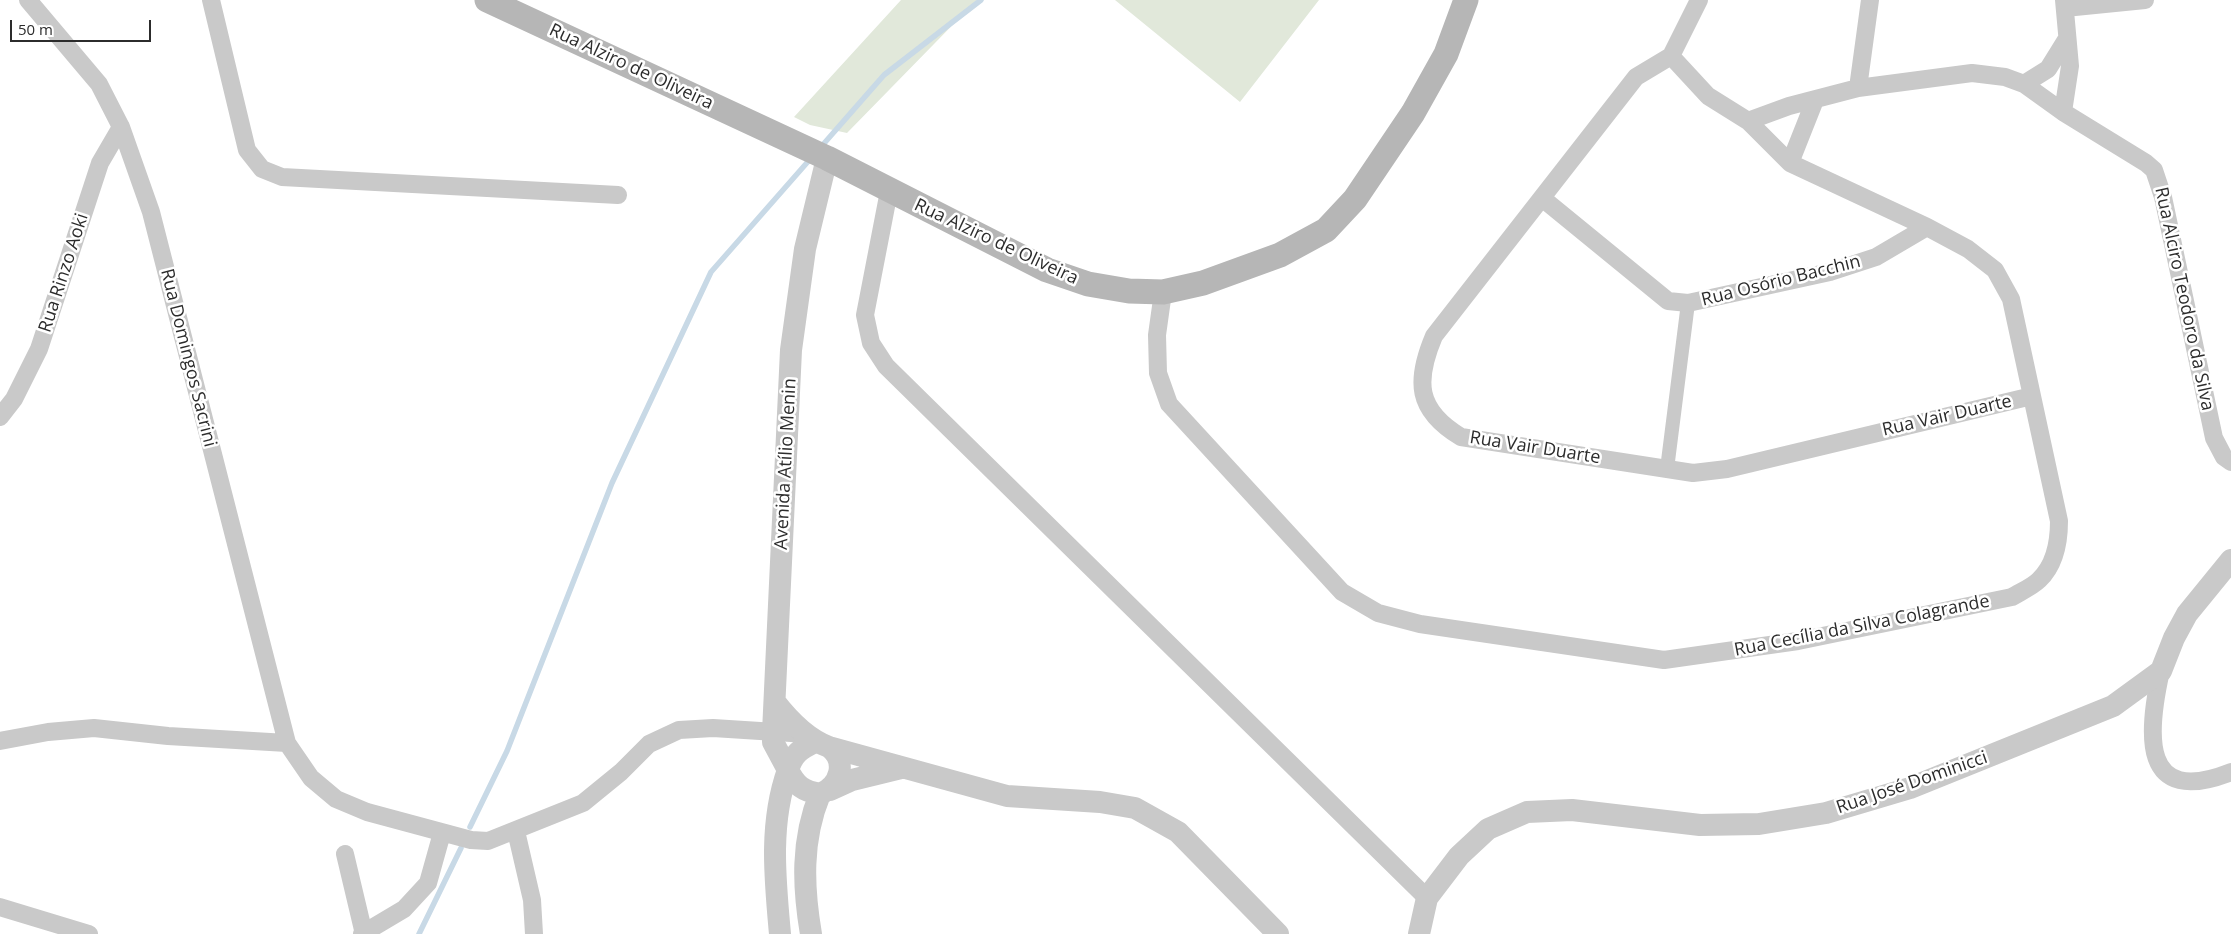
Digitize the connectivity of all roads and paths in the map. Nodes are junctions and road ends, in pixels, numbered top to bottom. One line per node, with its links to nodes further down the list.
1 (28, 0): 16 (street, Rua Domingos Sacrini)
2 (211, 0): 20 (street)
3 (486, 0): 17 (main road, Rua Alziro de Oliveira)
4 (1466, 0): 23 (main road, Rua Alziro de Oliveira)
5 (1699, 0): 10 (street)
6 (1870, 0): 12 (street)
7 (2145, 0): 8 (street)
8 (2065, 4): 9 (street)
9 (2066, 40): 11 (street); 14 (street)
10 (1671, 56): 15 (street, Rua Cecília da Silva Colagrande); 21 (street, Rua Vair Duarte)
11 (2024, 84): 12 (street, Rua Alciro Teodoro da Silva); 14 (street, Rua Alciro Teodoro da Silva)
12 (1858, 88): 13 (street, Rua Alciro Teodoro da Silva)
13 (1815, 100): 15 (street, Rua Alciro Teodoro da Silva); 18 (street)
14 (2063, 112): 27 (street, Rua Alciro Teodoro da Silva)
15 (1748, 121): 18 (street, Rua Cecília da Silva Colagrande)
16 (121, 126): 26 (street, Rua Rinzo Aoki); 35 (street, Rua Domingos Sacrini)
17 (817, 154): 19 (main road, Rua Alziro de Oliveira); 31 (street, Avenida Atílio Menin)
18 (1790, 163): 22 (street, Rua Cecília da Silva Colagrande)
19 (889, 191): 23 (main road, Rua Alziro de Oliveira); 43 (street)
20 (618, 195)
21 (1542, 198): 24 (street, Rua Osório Bacchin); 28 (street, Rua Vair Duarte)
22 (1927, 228): 24 (street, Rua Osório Bacchin); 25 (street, Rua Cecília da Silva Colagrande)
23 (1163, 292): 25 (street, Rua Cecília da Silva Colagrande)
24 (1688, 303): 28 (street)
25 (2032, 396): 28 (street, Rua Vair Duarte)
26 (0, 417)
27 (2231, 462)
28 (1667, 469)
29 (2231, 560): 30 (street)
30 (2161, 671): 38 (street); 43 (street, Rua José Dominicci)
31 (775, 702): 32 (street, Avenida Atílio Menin); 34 (street)
32 (773, 732): 34 (street); 37 (street, Avenida Atílio Menin); 40 (street)
33 (0, 741): 35 (street)
34 (817, 741): 36 (street); 37 (street); 39 (street)
35 (287, 743): 41 (street)
36 (907, 767): 39 (street); 50 (street)
37 (788, 770): 39 (street); 48 (street)
38 (2231, 772)
39 (825, 792): 49 (street)
40 (516, 831): 41 (street); 47 (street)
41 (442, 833): 46 (street)
42 (345, 854): 46 (street)
43 (1427, 898): 51 (street)
44 (0, 907): 45 (street)
45 (89, 934)
46 (363, 934)
47 (534, 934)
48 (780, 934)
49 (811, 934)
50 (1278, 934)
51 (1419, 934)

